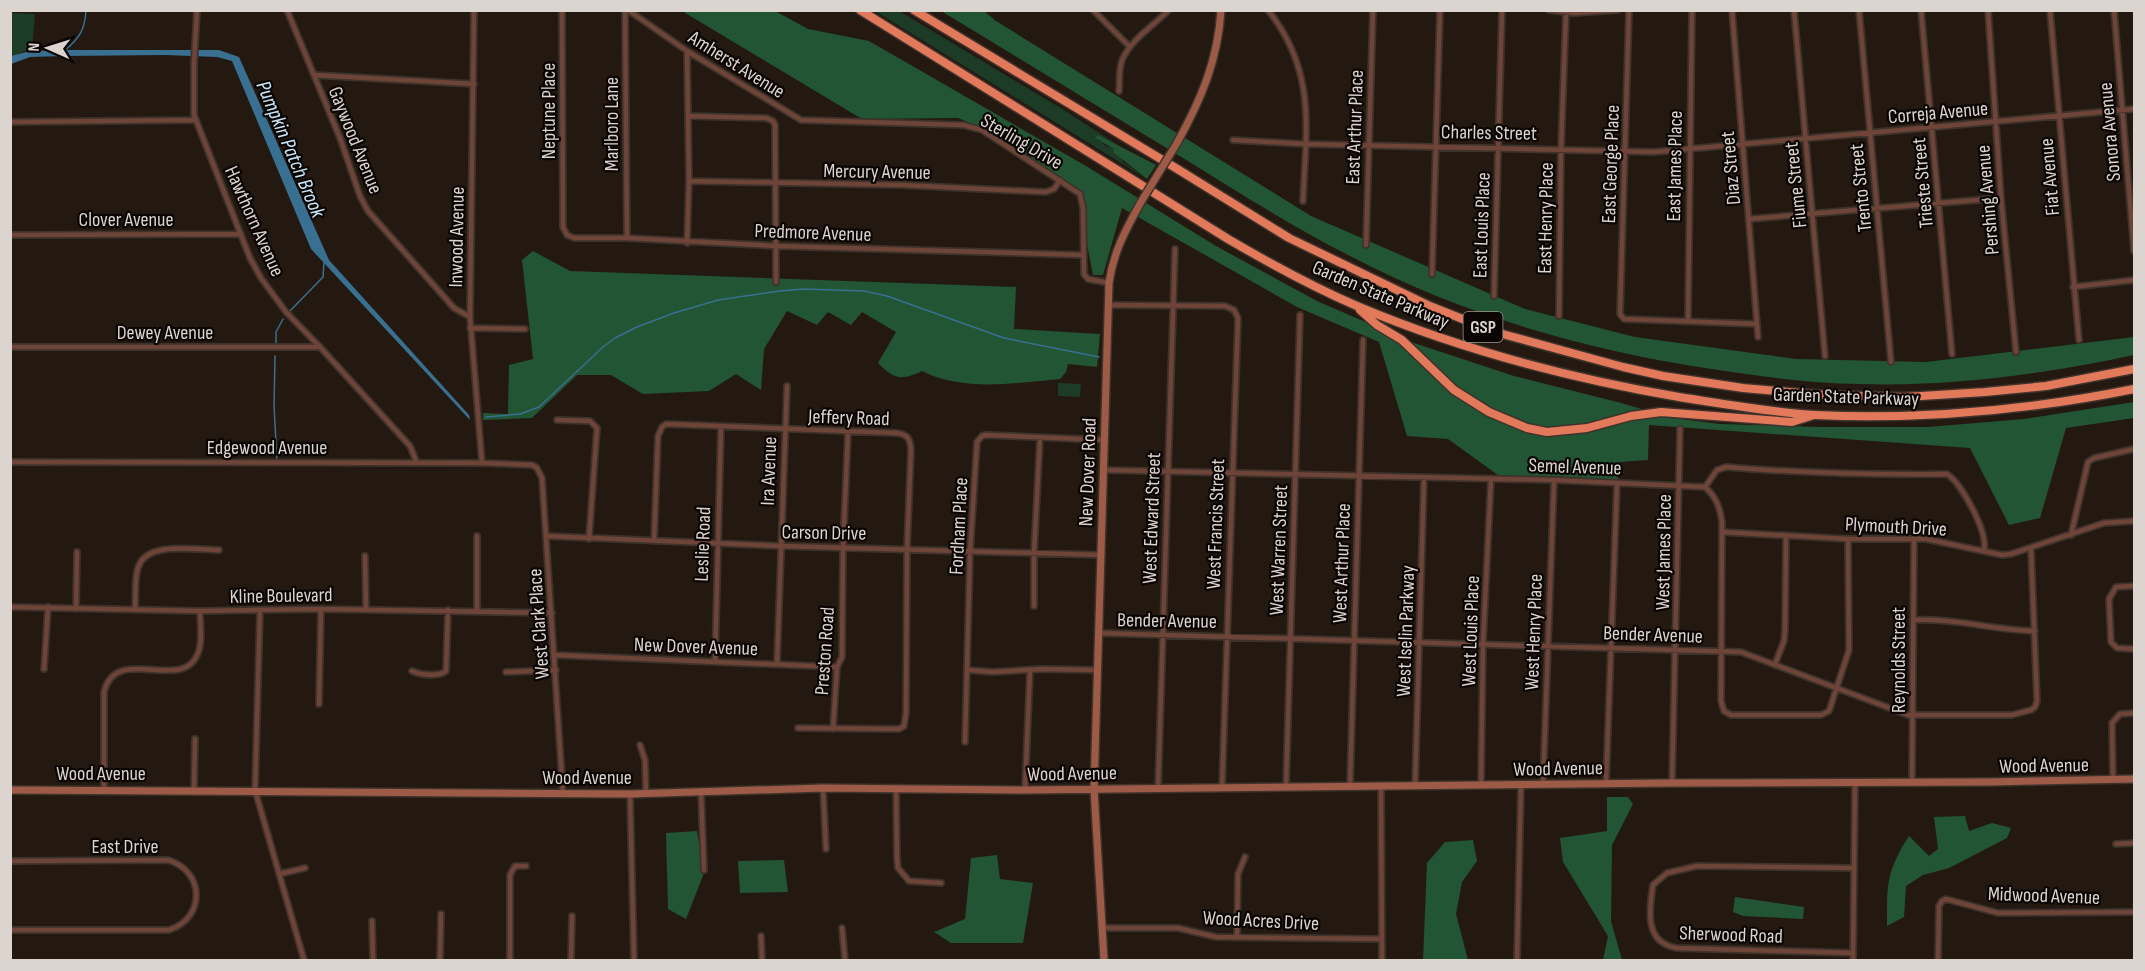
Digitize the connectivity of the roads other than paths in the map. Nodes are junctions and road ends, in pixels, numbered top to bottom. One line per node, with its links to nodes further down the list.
1 (196, 10): 36 (street, Hawthorn Avenue)
2 (287, 10): 29 (street, Gaywood Avenue)
3 (474, 10): 30 (street, Inwood Avenue)
4 (562, 10): 59 (street, Neptune Place)
5 (627, 10): 28 (street, Amherst Avenue); 64 (street, Marlboro Lane)
6 (860, 10): 78 (highway, Garden State Parkway / GSP)
7 (914, 10): 96 (highway, Garden State Parkway / GSP)
8 (1093, 10): 27 (street)
9 (1170, 10): 27 (street)
10 (1221, 10): 74 (street, New Dover Road, bridge)
11 (1269, 10): 45 (street)
12 (1373, 10): 46 (street, East Arthur Place)
13 (1440, 10): 47 (street)
14 (1502, 10): 48 (street, East Louis Place)
15 (1549, 10): 26 (street)
16 (1618, 10): 26 (street)
17 (1629, 10): 51 (street, East George Place)
18 (1692, 10): 50 (street, East James Place)
19 (1732, 10): 44 (street, Diaz Street)
20 (1794, 10): 42 (street, Fiume Street)
21 (1858, 10): 41 (street, Trento Street)
22 (1921, 10): 40 (street, Trieste Street)
23 (1988, 10): 39 (street, Pershing Avenue)
24 (2050, 10): 35 (street, Fiat Avenue)
25 (2114, 10): 33 (street, Sonora Avenue)
26 (1566, 12): 49 (street, East Henry Place)
27 (1130, 47): 31 (street)
28 (687, 51): 34 (street); 37 (street, Amherst Avenue)
29 (314, 75): 30 (street); 81 (street, Gaywood Avenue)
30 (474, 84): 81 (street, Inwood Avenue)
31 (1119, 91)
32 (2134, 109): 33 (street, Correja Avenue)
33 (2123, 110): 35 (street, Correja Avenue); 69 (street, Sonora Avenue)
34 (688, 116): 53 (street); 54 (street)
35 (2059, 116): 39 (street, Correja Avenue); 75 (street, Fiat Avenue)
36 (196, 120): 38 (street); 62 (street, Hawthorn Avenue)
37 (801, 120): 52 (street, Sterling Drive)
38 (10, 122)
39 (1995, 122): 40 (street, Correja Avenue); 55 (street, Pershing Avenue)
40 (1932, 127): 41 (street, Correja Avenue); 57 (street, Trieste Street)
41 (1869, 133): 42 (street, Correja Avenue); 58 (street, Trento Street)
42 (1806, 138): 44 (street, Correja Avenue); 60 (street, Fiume Street)
43 (1233, 141): 45 (street, Charles Street)
44 (1743, 143): 50 (street, Charles Street); 61 (street, Diaz Street)
45 (1305, 144): 46 (street, Charles Street); 56 (street)
46 (1368, 145): 47 (street, Charles Street); 66 (street, East Arthur Place)
47 (1437, 146): 48 (street, Charles Street); 71 (street)
48 (1498, 147): 49 (street, Charles Street); 76 (street, East Louis Place)
49 (1561, 149): 51 (street, Charles Street); 82 (street, East Henry Place)
50 (1689, 150): 51 (street, Charles Street); 83 (street, East James Place)
51 (1625, 151): 83 (street, East George Place)
52 (1060, 180): 54 (street, Mercury Avenue); 70 (street, Sterling Drive)
53 (688, 181): 54 (street, Mercury Avenue); 65 (street)
54 (776, 184): 67 (street)
55 (2001, 198): 57 (street); 92 (street, Pershing Avenue)
56 (1303, 201)
57 (1939, 203): 58 (street); 93 (street, Trieste Street)
58 (1878, 208): 60 (street); 95 (street, Trento Street)
59 (563, 212): 64 (street, Predmore Avenue)
60 (1814, 213): 61 (street); 94 (street, Fiume Street)
61 (1749, 219): 84 (street, Diaz Street)
62 (241, 234): 63 (street, Clover Avenue); 90 (street, Hawthorn Avenue)
63 (10, 235)
64 (627, 238): 65 (street, Predmore Avenue)
65 (687, 243): 67 (street, Predmore Avenue)
66 (1366, 244)
67 (777, 246): 70 (street, Predmore Avenue); 73 (street)
68 (1175, 249): 79 (street, West Edward Street)
69 (2134, 251)
70 (1083, 255): 74 (street, Sterling Drive)
71 (1432, 274)
72 (2134, 280): 75 (street)
73 (776, 282)
74 (1109, 283): 77 (street, New Dover Road)
75 (2073, 287): 89 (street, Fiat Avenue)
76 (1494, 296)
77 (1108, 305): 79 (street); 106 (street, New Dover Road)
78 (1356, 306): 99 (highway, Garden State Parkway / GSP); 99 (highway)
79 (1173, 307): 113 (street, West Edward Street); 114 (street, West Francis Street)
80 (1300, 315): 115 (street, West Warren Street)
81 (470, 316): 85 (street, Inwood Avenue)
82 (1559, 316)
83 (1688, 321): 84 (street)
84 (1757, 324): 87 (street, Diaz Street)
85 (471, 328): 86 (street); 110 (street, Inwood Avenue)
86 (525, 329)
87 (1758, 337)
88 (1363, 340): 116 (street, West Arthur Place)
89 (2079, 340)
90 (320, 346): 91 (street, Dewey Avenue); 109 (street, Hawthorn Avenue)
91 (10, 347)
92 (2016, 351)
93 (1952, 354)
94 (1825, 357)
95 (1891, 362)
96 (2134, 369)
97 (786, 386): 102 (street, Ira Avenue)
98 (2134, 389): 99 (highway, Garden State Parkway / GSP)
99 (1816, 415)
100 (556, 420): 129 (street)
101 (721, 427): 102 (street, Jeffery Road); 132 (street, Jeffery Road); 133 (street, Leslie Road)
102 (785, 429): 104 (street, Jeffery Road); 134 (street, Ira Avenue)
103 (1680, 429): 121 (street, West James Place)
104 (848, 432): 135 (street, Preston Road); 136 (street, Jeffery Road)
105 (1040, 438): 106 (street, Fordham Place); 141 (street, Fordham Place); 142 (street)
106 (1105, 440): 112 (street, New Dover Road)
107 (2134, 449): 125 (street)
108 (10, 462): 109 (street, Edgewood Avenue)
109 (417, 463): 110 (street, Edgewood Avenue)
110 (482, 463): 111 (street, Edgewood Avenue)
111 (523, 463): 127 (street, West Clark Place)
112 (1104, 470): 113 (street, Semel Avenue); 143 (street, New Dover Road)
113 (1168, 471): 114 (street, Semel Avenue); 161 (street, West Edward Street)
114 (1232, 472): 115 (street, Semel Avenue); 162 (street, West Francis Street)
115 (1295, 474): 116 (street, Semel Avenue); 163 (street, West Warren Street)
116 (1359, 475): 117 (street, Semel Avenue); 164 (street, West Arthur Place)
117 (1424, 478): 118 (street, Semel Avenue); 165 (street, West Iselin Parkway)
118 (1491, 479): 119 (street, Semel Avenue); 166 (street, West Louis Place)
119 (1554, 480): 120 (street, Semel Avenue); 167 (street, West Henry Place)
120 (1617, 483): 121 (street, Semel Avenue); 168 (street)
121 (1679, 486): 122 (street, Semel Avenue); 170 (street, West James Place)
122 (1705, 487): 124 (street); 139 (street)
123 (2134, 521): 125 (street, Plymouth Drive)
124 (1722, 532): 128 (street, Plymouth Drive); 171 (street)
125 (2070, 535): 137 (street, Plymouth Drive)
126 (477, 536): 155 (street)
127 (546, 536): 129 (street, Carson Drive); 157 (street, West Clark Place)
128 (1786, 537): 130 (street, Plymouth Drive); 175 (street)
129 (589, 539): 132 (street, Carson Drive)
130 (1848, 539): 131 (street, Plymouth Drive); 184 (street)
131 (1914, 539): 139 (street, Plymouth Drive); 158 (street, Reynolds Street)
132 (654, 541): 133 (street, Carson Drive)
133 (717, 544): 134 (street, Carson Drive); 173 (street, Leslie Road)
134 (781, 546): 135 (street, Carson Drive); 174 (street, Ira Avenue)
135 (843, 548): 136 (street, Carson Drive); 176 (street, Preston Road)
136 (907, 549): 141 (street, Carson Drive); 189 (street, Jeffery Road)
137 (2031, 549): 139 (street, Plymouth Drive); 159 (street, Bender Avenue)
138 (219, 550): 152 (street)
139 (1984, 550)
140 (77, 552): 149 (street)
141 (970, 553): 142 (street, Carson Drive); 179 (street, Fordham Place)
142 (1034, 553): 143 (street, Carson Drive); 146 (street)
143 (1101, 555): 160 (street, New Dover Road)
144 (365, 556): 151 (street)
145 (2134, 586): 169 (street)
146 (1034, 606)
147 (10, 607): 148 (street, Kline Boulevard)
148 (48, 607): 149 (street, Kline Boulevard); 177 (street)
149 (76, 609): 152 (street, Kline Boulevard)
150 (321, 609): 151 (street, Kline Boulevard); 153 (street, Kline Boulevard); 185 (street)
151 (366, 609): 154 (street, Kline Boulevard)
152 (135, 610): 156 (street, Kline Boulevard)
153 (260, 610): 156 (street, Kline Boulevard); 214 (street)
154 (448, 610): 155 (street, Kline Boulevard); 182 (street)
155 (477, 610): 157 (street, Kline Boulevard)
156 (200, 611): 212 (street)
157 (552, 613): 172 (street, West Clark Place)
158 (1913, 620): 159 (street); 187 (street, Reynolds Street)
159 (2035, 631): 187 (street, Bender Avenue)
160 (1098, 633): 161 (street, Bender Avenue); 181 (street, New Dover Road)
161 (1163, 634): 162 (street, Bender Avenue); 210 (street, West Edward Street)
162 (1227, 636): 163 (street, Bender Avenue); 207 (street, West Francis Street)
163 (1291, 638): 164 (street, Bender Avenue); 205 (street, West Warren Street)
164 (1353, 640): 165 (street, Bender Avenue); 202 (street, West Arthur Place)
165 (1419, 642): 166 (street, Bender Avenue); 204 (street, West Iselin Parkway)
166 (1483, 644): 167 (street, Bender Avenue); 200 (street, West Louis Place)
167 (1547, 646): 168 (street, Bender Avenue); 198 (street, West Henry Place)
168 (1611, 648): 170 (street, Bender Avenue); 199 (street)
169 (2134, 649)
170 (1676, 650): 171 (street, Bender Avenue); 196 (street, West James Place)
171 (1722, 652): 175 (street, Bender Avenue); 184 (street)
172 (555, 655): 173 (street, New Dover Avenue); 178 (street, West Clark Place)
173 (715, 662): 174 (street, New Dover Avenue)
174 (777, 664): 176 (street, New Dover Avenue)
175 (1775, 664): 184 (street, Bender Avenue)
176 (837, 667): 189 (street, Preston Road)
177 (44, 669)
178 (556, 670): 183 (street); 217 (street, West Clark Place)
179 (968, 670): 180 (street); 191 (street, Fordham Place)
180 (1030, 670): 181 (street); 215 (street)
181 (1098, 670): 209 (street, New Dover Road)
182 (412, 671)
183 (506, 672)
184 (1838, 688): 187 (street, Bender Avenue)
185 (319, 704)
186 (2134, 713): 193 (street)
187 (1913, 715): 195 (street, Reynolds Street)
188 (798, 728): 189 (street)
189 (833, 729)
190 (195, 739): 213 (street)
191 (966, 742)
192 (640, 746): 219 (street)
193 (2113, 779): 194 (street, Wood Avenue); 195 (street, Wood Avenue)
194 (2134, 779)
195 (1912, 782): 197 (street, Wood Avenue)
196 (1672, 783): 197 (street, Wood Avenue); 199 (street, Wood Avenue)
197 (1855, 783): 227 (street)
198 (1543, 784): 199 (street, Wood Avenue); 201 (street, Wood Avenue)
199 (1606, 784)
200 (1481, 785): 201 (street, Wood Avenue); 204 (street, Wood Avenue)
201 (1521, 785): 252 (street)
202 (1350, 786): 203 (street, Wood Avenue); 205 (street, Wood Avenue)
203 (1381, 786): 204 (street, Wood Avenue); 240 (street)
204 (1415, 786)
205 (1286, 787): 207 (street, Wood Avenue)
206 (823, 788): 208 (street, Wood Avenue); 216 (street, Wood Avenue); 222 (street)
207 (1222, 788): 210 (street, Wood Avenue)
208 (896, 789): 215 (street, Wood Avenue); 230 (street)
209 (1094, 789): 210 (street, Wood Avenue); 215 (street, Wood Avenue); 236 (street, New Dover Road)
210 (1158, 789)
211 (10, 790): 212 (street, Wood Avenue)
212 (104, 790): 213 (street, Wood Avenue)
213 (194, 790): 214 (street, Wood Avenue)
214 (255, 790): 217 (street, Wood Avenue); 229 (street)
215 (1026, 790)
216 (701, 792): 219 (street, Wood Avenue); 228 (street)
217 (563, 794): 218 (street, Wood Avenue)
218 (630, 794): 219 (street, Wood Avenue); 247 (street)
219 (646, 794)
220 (2134, 843): 221 (street)
221 (2116, 844)
222 (826, 849)
223 (1245, 857): 239 (street)
224 (10, 861): 237 (street, East Drive)
225 (526, 866): 245 (street)
226 (305, 868): 229 (street)
227 (1854, 868): 241 (street); 241 (street, Sherwood Road)
228 (704, 870)
229 (279, 874): 242 (street)
230 (941, 883)
231 (2134, 912): 254 (street, Midwood Avenue)
232 (441, 914): 244 (street)
233 (572, 916): 246 (street)
234 (372, 921): 243 (street)
235 (843, 928): 249 (street)
236 (1104, 928): 239 (street, Wood Acres Drive); 250 (street, New Dover Road)
237 (10, 930)
238 (761, 936): 248 (street)
239 (1237, 937): 240 (street, Wood Acres Drive)
240 (1382, 939): 251 (street)
241 (1853, 953): 253 (street)
242 (304, 960)
243 (373, 960)
244 (440, 960)
245 (510, 960)
246 (571, 960)
247 (634, 960)
248 (762, 960)
249 (844, 960)
250 (1104, 960)
251 (1382, 960)
252 (1517, 960)
253 (1853, 960)
254 (1938, 960)

